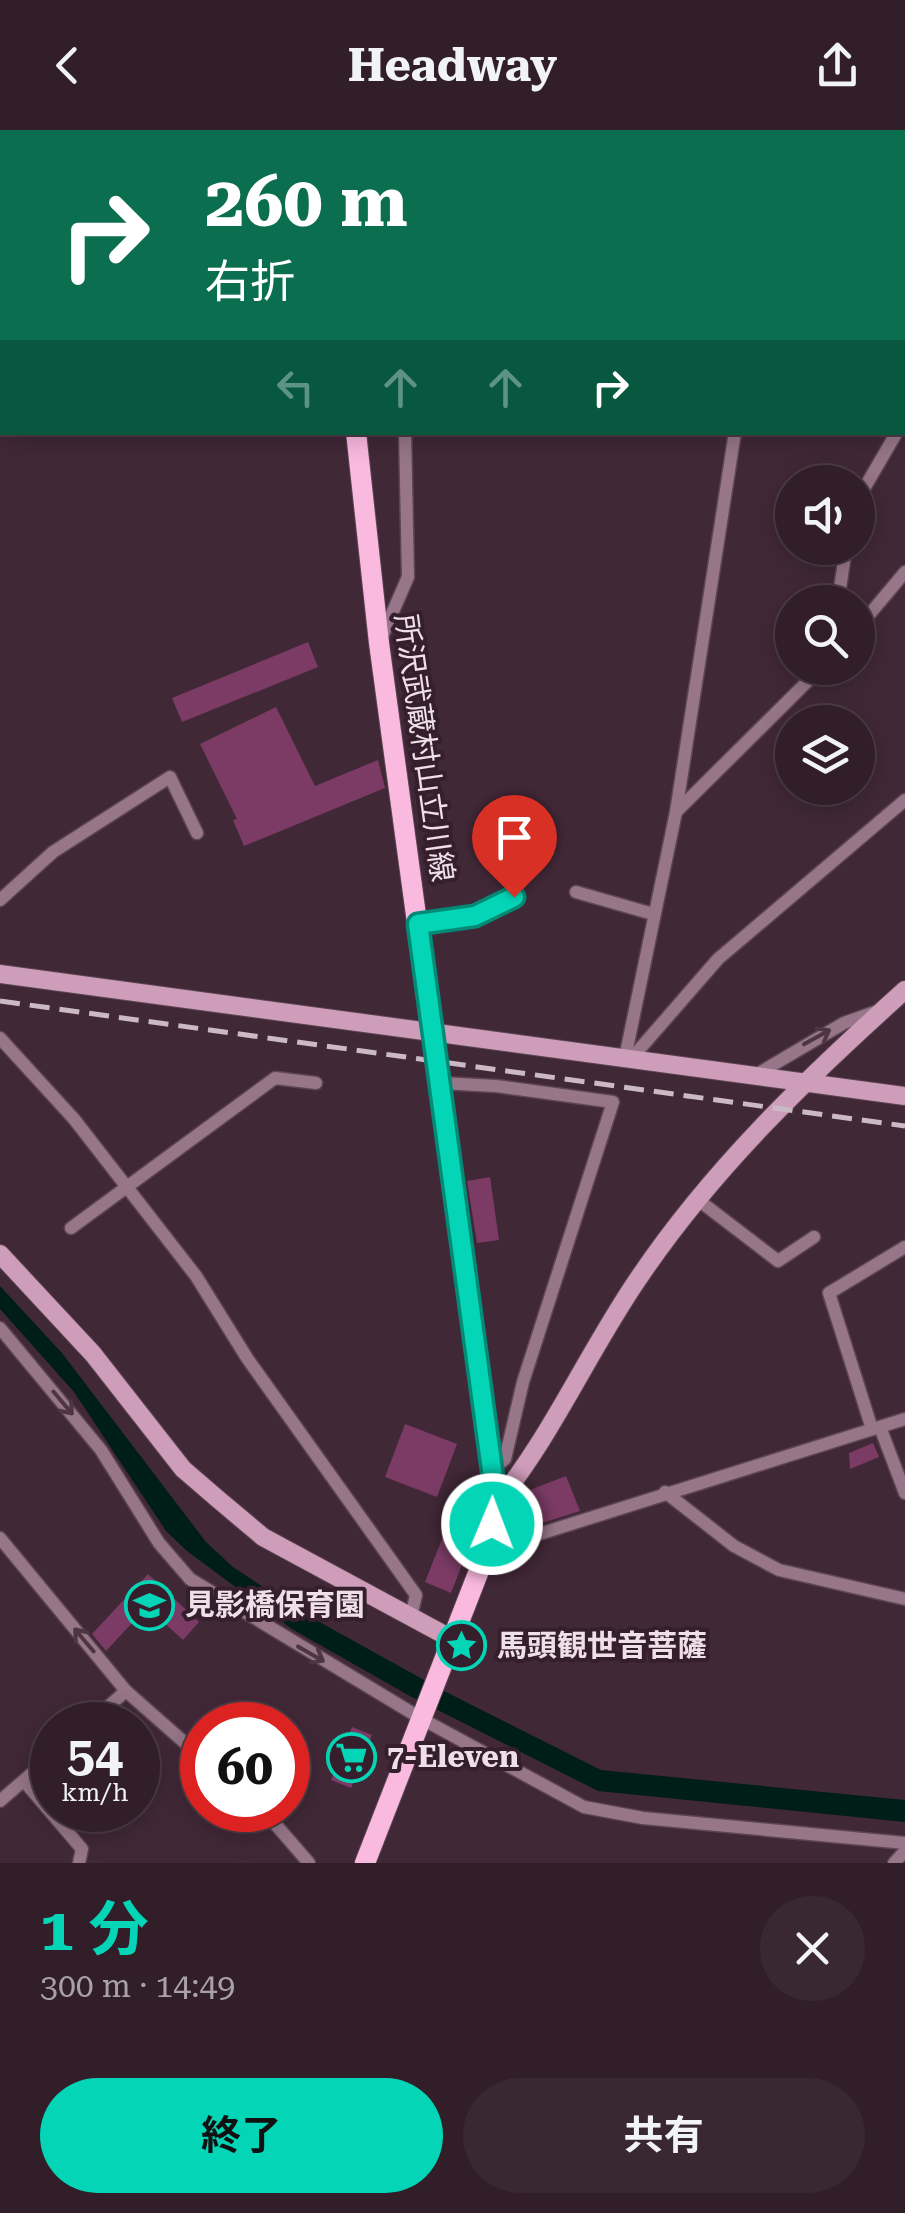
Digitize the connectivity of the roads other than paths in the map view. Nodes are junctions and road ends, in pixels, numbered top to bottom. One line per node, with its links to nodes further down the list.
1 (356, 435): 8 (main road, 所沢武蔵村山立川線)
2 (405, 435): 8 (street)
3 (735, 435): 11 (street)
4 (895, 435): 5 (street)
5 (875, 469)
6 (905, 572): 7 (street)
7 (875, 608)
8 (379, 643): 17 (main road, 所沢武蔵村山立川線)
9 (805, 685): 11 (street)
10 (905, 800): 23 (street)
11 (676, 812): 16 (street)
12 (197, 833): 15 (street)
13 (576, 892): 16 (street)
14 (514, 897): 17 (street)
15 (0, 900)
16 (653, 914): 23 (street)
17 (418, 924): 21 (main road, 所沢武蔵村山立川線)
18 (0, 974): 21 (street)
19 (905, 990): 20 (street)
20 (884, 1009): 24 (street, one-way to 20); 27 (street)
21 (433, 1033): 23 (street); 26 (main road, 所沢武蔵村山立川線)
22 (0, 1038): 29 (street)
23 (628, 1059): 24 (street)
24 (754, 1076): 27 (street)
25 (316, 1083): 29 (street)
26 (441, 1083): 38 (main road, 所沢武蔵村山立川線); 38 (street)
27 (801, 1083): 28 (street); 30 (street)
28 (905, 1096)
29 (128, 1188): 31 (street); 45 (street)
30 (697, 1199): 32 (street); 41 (street)
31 (71, 1228)
32 (814, 1237)
33 (905, 1247): 37 (street)
34 (0, 1254): 45 (street)
35 (0, 1328): 49 (street, one-way to 49)
36 (905, 1419): 37 (street)
37 (876, 1428): 39 (street); 40 (street)
38 (492, 1470): 41 (main road, 所沢武蔵村山立川線)
39 (664, 1492): 43 (street); 44 (street)
40 (905, 1493)
41 (496, 1504): 43 (main road, 所沢武蔵村山立川線)
42 (0, 1538): 47 (street, one-way to 42)
43 (488, 1545): 46 (main road, 所沢武蔵村山立川線)
44 (905, 1597)
45 (411, 1618): 46 (street)
46 (448, 1649): 49 (main road, 所沢武蔵村山立川線)
47 (126, 1691): 48 (street); 50 (street)
48 (114, 1702)
49 (423, 1715): 55 (street); 59 (main road)
50 (180, 1739)
51 (30, 1776): 52 (street)
52 (24, 1781): 53 (street); 57 (street)
53 (0, 1801)
54 (282, 1832): 58 (street)
55 (905, 1843)
56 (905, 1850): 60 (street)
57 (80, 1863)
58 (309, 1863)
59 (365, 1863)
60 (894, 1863)

